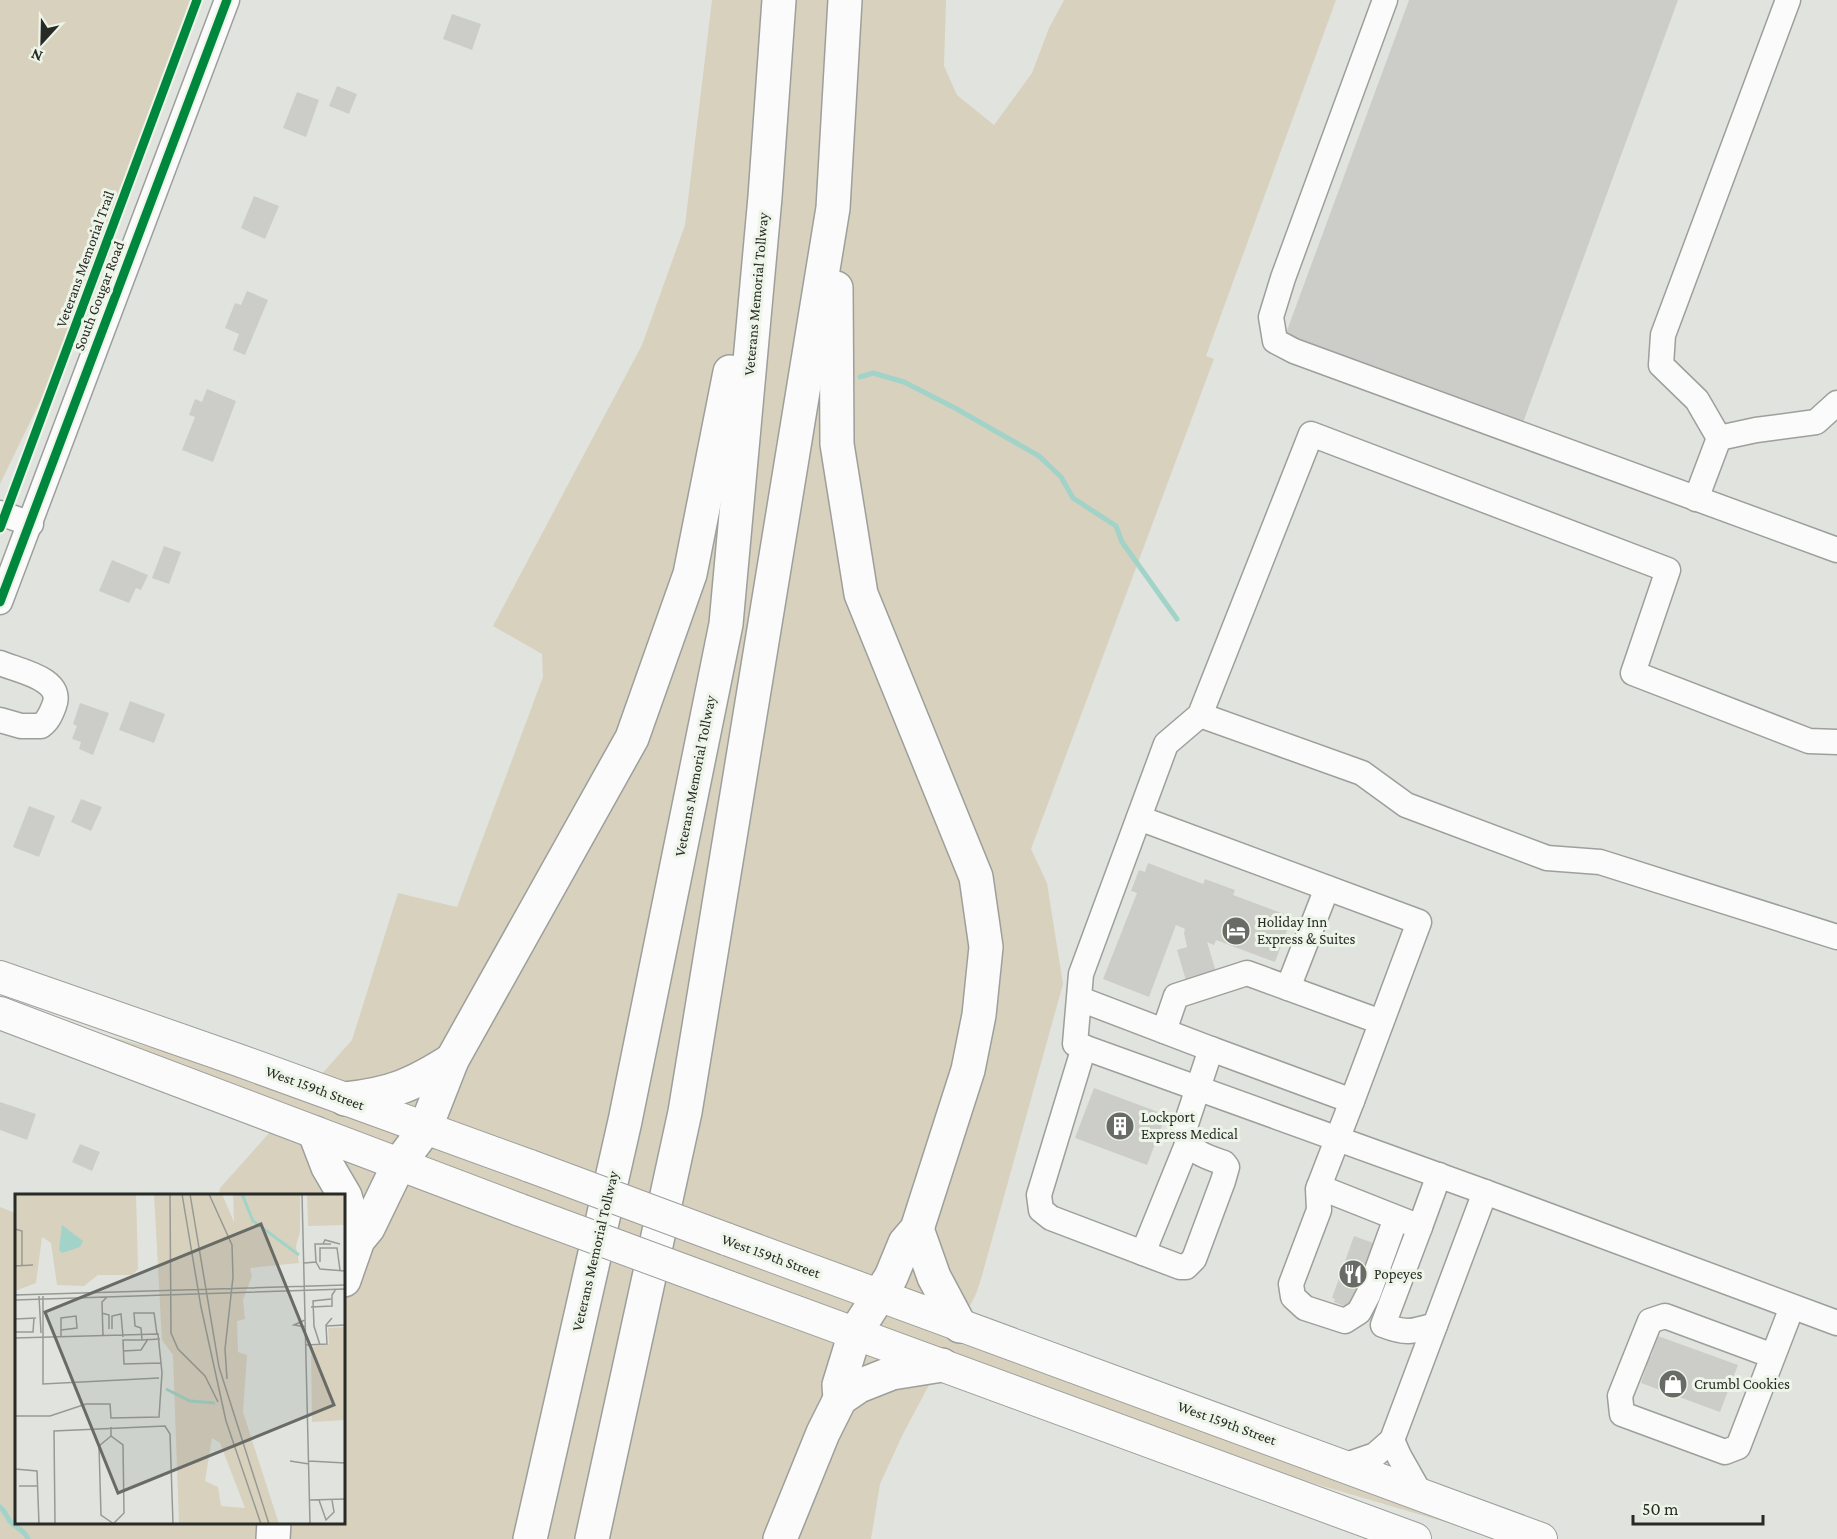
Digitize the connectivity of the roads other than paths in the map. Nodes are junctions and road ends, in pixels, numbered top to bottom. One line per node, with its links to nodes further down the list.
1 (227, 0): 12 (street, South Gougar Road)
2 (779, 0): 7 (highway, Veterans Memorial Tollway)
3 (845, 0): 6 (highway)
4 (1385, 0): 10 (street)
5 (1788, 0): 9 (street)
6 (836, 169): 46 (highway); 65 (highway)
7 (765, 197): 30 (highway); 64 (highway, Veterans Memorial Tollway)
8 (1837, 403): 9 (street)
9 (1719, 438): 10 (street)
10 (1696, 499): 13 (street)
11 (0, 513): 12 (street)
12 (31, 524): 14 (street, South Gougar Road)
13 (1837, 550)
14 (0, 602)
15 (0, 663): 17 (street)
16 (1200, 715): 18 (street); 19 (street); 21 (street)
17 (0, 720)
18 (1837, 742)
19 (1139, 818): 20 (street); 24 (street)
20 (1327, 888): 23 (street); 26 (street)
21 (1837, 937)
22 (0, 977): 32 (main road, West 159th Street)
23 (1288, 988): 26 (street); 27 (street)
24 (1080, 999): 27 (street); 28 (street)
25 (0, 1013): 35 (main road)
26 (1381, 1022): 33 (street)
27 (1164, 1031): 29 (street)
28 (1084, 1047): 31 (street); 48 (street)
29 (1211, 1049): 31 (street); 33 (street)
30 (452, 1060): 32 (highway); 34 (highway)
31 (1197, 1088): 36 (street); 37 (street)
32 (345, 1099): 34 (main road, West 159th Street)
33 (1352, 1101): 36 (street)
34 (424, 1129): 38 (highway); 50 (main road, West 159th Street, bridge)
35 (315, 1133): 38 (main road); 42 (highway)
36 (1337, 1138): 39 (street); 40 (street)
37 (1188, 1142): 48 (street); 48 (street)
38 (399, 1164): 47 (highway); 56 (main road, bridge)
39 (1438, 1175): 41 (street); 45 (street)
40 (1319, 1187): 44 (street); 44 (street)
41 (1485, 1192): 51 (street); 53 (street)
42 (344, 1194)
43 (345, 1196): 47 (highway)
44 (1396, 1218): 45 (street)
45 (1419, 1227): 55 (street)
46 (917, 1228): 50 (highway); 54 (highway)
47 (358, 1240): 49 (highway)
48 (1143, 1253)
49 (345, 1277)
50 (878, 1296): 54 (main road, West 159th Street); 56 (highway)
51 (1792, 1307): 52 (street); 57 (street)
52 (1837, 1323)
53 (1435, 1325): 55 (street); 58 (street)
54 (960, 1326): 62 (main road, West 159th Street)
55 (1401, 1332): 58 (street)
56 (855, 1333): 59 (main road); 60 (highway)
57 (1773, 1356): 57 (street)
58 (1421, 1362): 61 (street)
59 (942, 1365): 60 (highway); 67 (main road)
60 (840, 1399): 66 (highway)
61 (1392, 1440): 62 (street); 63 (street)
62 (1343, 1466): 63 (main road, West 159th Street)
63 (1421, 1495): 68 (main road, West 159th Street)
64 (530, 1539)
65 (592, 1539)
66 (780, 1539)
67 (1415, 1539)
68 (1540, 1539)

